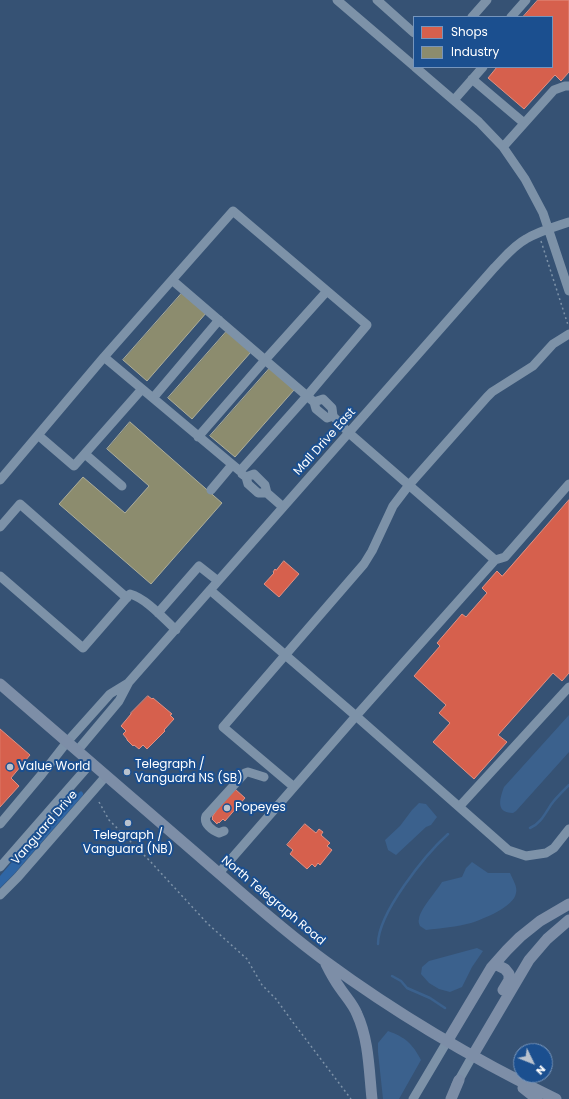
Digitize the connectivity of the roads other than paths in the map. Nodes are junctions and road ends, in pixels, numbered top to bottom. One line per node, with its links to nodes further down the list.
1 (337, 0): 8 (street)
2 (376, 0): 7 (street)
3 (487, 0): 5 (street)
4 (526, 0): 6 (street)
5 (473, 16)
6 (512, 16)
7 (413, 32)
8 (413, 64)
9 (482, 68): 11 (street)
10 (426, 70): 13 (street)
11 (472, 79): 13 (street); 14 (street)
12 (569, 86): 14 (street)
13 (454, 100): 15 (street)
14 (524, 123): 15 (street)
15 (503, 147): 17 (street)
16 (569, 222): 17 (street, Mall Drive East)
17 (549, 229): 20 (street); 28 (street, Mall Drive East)
18 (172, 280): 19 (street); 21 (street); 23 (street)
19 (327, 291): 24 (street); 27 (street)
20 (569, 292)
21 (220, 320): 24 (street); 26 (street)
22 (569, 334): 36 (street)
23 (104, 357): 25 (street); 29 (street)
24 (265, 360): 27 (street); 30 (street)
25 (142, 389): 26 (street); 31 (street)
26 (153, 398): 30 (street)
27 (310, 399): 28 (street); 33 (street)
28 (349, 433): 36 (street); 39 (street, Mall Drive East)
29 (38, 435): 31 (street); 34 (street)
30 (198, 437): 32 (street)
31 (85, 454): 37 (street)
32 (232, 465): 33 (street); 38 (street)
33 (243, 474): 39 (street)
34 (0, 480)
35 (569, 484): 41 (street)
36 (409, 485): 41 (street); 48 (street)
37 (122, 486)
38 (211, 490)
39 (283, 507): 43 (street, Mall Drive East)
40 (0, 528): 45 (street)
41 (495, 560): 52 (street)
42 (0, 576): 45 (street)
43 (218, 581): 44 (street, Mall Drive East); 46 (street)
44 (210, 590): 47 (street, Mall Drive East); 48 (street)
45 (127, 598): 46 (street)
46 (158, 614): 47 (street)
47 (176, 630): 49 (street, Mall Drive East)
48 (285, 654): 52 (street); 58 (street)
49 (129, 682): 53 (street, Mall Drive East); 54 (street, Mall Drive East)
50 (0, 684): 53 (main road, North Telegraph Road)
51 (569, 687): 59 (street)
52 (356, 716): 58 (street); 59 (street)
53 (67, 742): 54 (main road, North Telegraph Road); 60 (street, Mall Drive East)
54 (78, 751): 55 (main road, North Telegraph Road)
55 (91, 763): 56 (main road, North Telegraph Road); 63 (street, Vanguard Drive)
56 (106, 776): 64 (main road, North Telegraph Road); 65 (street, Vanguard Drive)
57 (264, 777): 62 (street)
58 (294, 787): 64 (street)
59 (459, 807): 61 (street)
60 (0, 824)
61 (569, 829)
62 (224, 831)
63 (0, 867)
64 (219, 873): 68 (main road, North Telegraph Road)
65 (0, 895)
66 (569, 904): 69 (main road)
67 (569, 920): 70 (main road)
68 (324, 960): 71 (main road, North Telegraph Road); 75 (main road)
69 (495, 964): 70 (main road); 71 (main road)
70 (487, 1031): 72 (main road)
71 (448, 1040): 72 (main road, North Telegraph Road); 76 (street)
72 (473, 1055): 73 (main road, North Telegraph Road); 74 (street)
73 (505, 1073): 79 (main road); 80 (main road, North Telegraph Road)
74 (459, 1080): 77 (street); 78 (main road)
75 (372, 1099)
76 (413, 1099)
77 (447, 1099)
78 (451, 1099)
79 (537, 1099)
80 (556, 1099)

